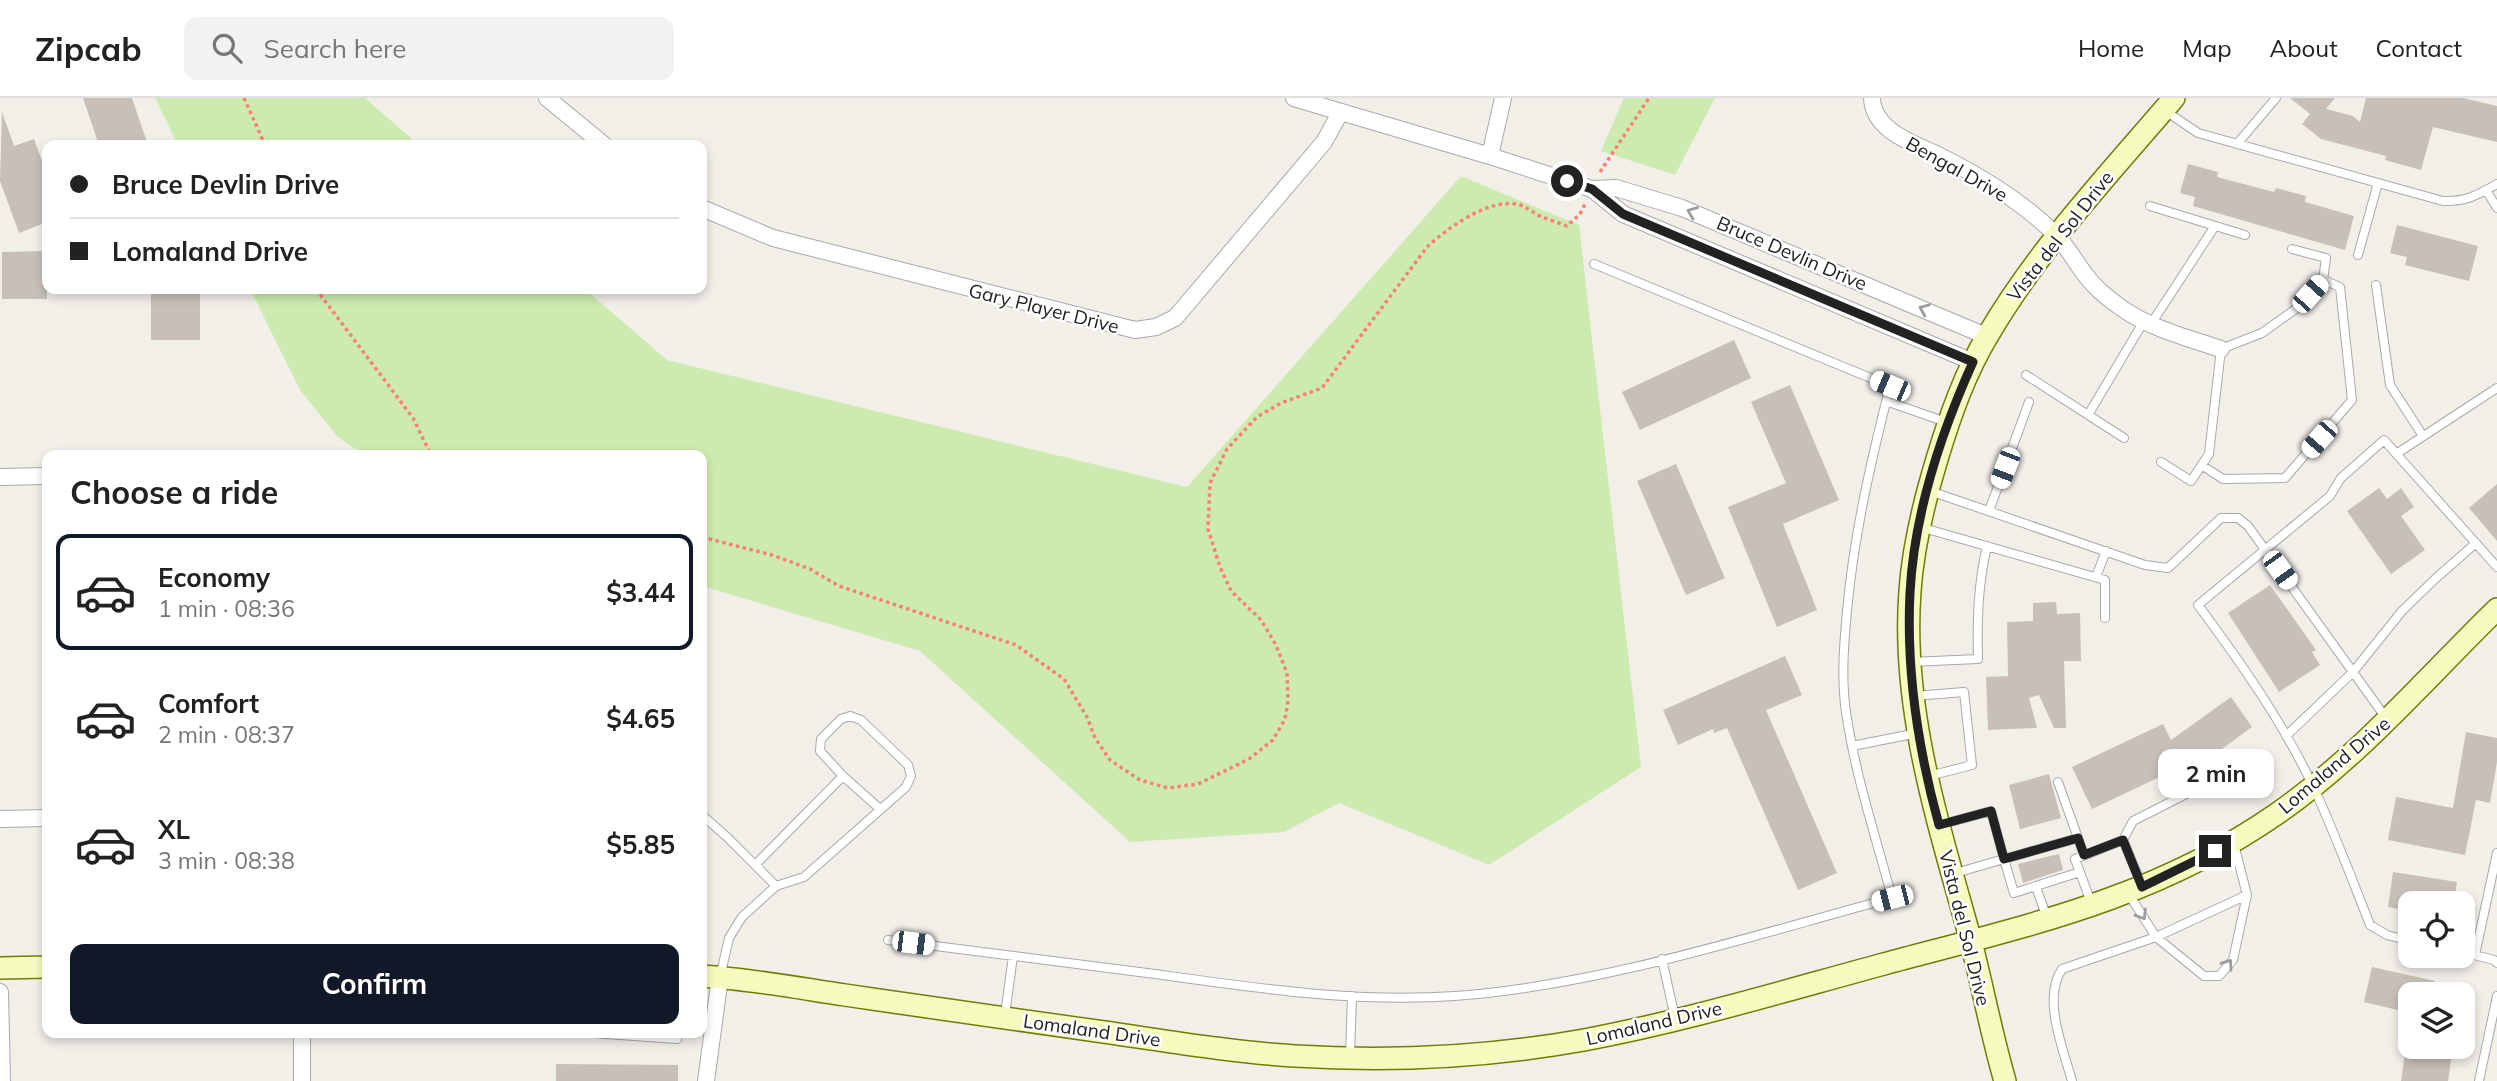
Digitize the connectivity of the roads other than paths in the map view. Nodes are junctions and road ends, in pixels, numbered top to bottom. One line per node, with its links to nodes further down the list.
1 (547, 98): 8 (street)
2 (1294, 98): 7 (street, Bruce Devlin Drive)
3 (1503, 98): 10 (street)
4 (1872, 98): 20 (street, Bengal Drive)
5 (2276, 98): 9 (lane)
6 (2169, 104): 9 (lane); 20 (street, Vista del Sol Drive)
7 (1340, 113): 10 (street, Bruce Devlin Drive); 17 (street, Gary Player Drive)
8 (598, 140)
9 (2237, 144): 11 (lane)
10 (1490, 156): 13 (street, Bruce Devlin Drive)
11 (2378, 183): 14 (lane); 22 (lane)
12 (2497, 184): 14 (lane)
13 (1592, 189): 27 (street, Bruce Devlin Drive, one-way to 13); 29 (street, Bruce Devlin Drive)
14 (2486, 190): 16 (lane)
15 (2150, 206): 18 (lane)
16 (2497, 208)
17 (707, 210)
18 (2215, 226): 19 (lane); 26 (lane)
19 (2245, 235)
20 (2056, 236): 26 (street, Bengal Drive); 27 (street, Vista del Sol Drive)
21 (2292, 249): 24 (lane)
22 (2358, 255)
23 (1594, 264): 32 (lane)
24 (2323, 280): 28 (lane); 40 (lane)
25 (2376, 285): 36 (lane)
26 (2147, 322): 28 (street, Bengal Drive); 34 (lane)
27 (1986, 337): 29 (street, Vista del Sol Drive)
28 (2221, 349): 40 (lane)
29 (1973, 362): 35 (street, Vista del Sol Drive)
30 (2026, 375): 34 (lane)
31 (2497, 388): 36 (lane)
32 (1886, 401): 35 (lane); 60 (lane)
33 (2029, 402): 44 (lane)
34 (2088, 415): 37 (lane)
35 (1949, 423): 43 (street, Vista del Sol Drive)
36 (2423, 436): 38 (lane)
37 (2124, 438)
38 (2396, 454): 46 (lane); 48 (lane)
39 (2161, 462): 40 (lane)
40 (2203, 466)
41 (42, 476): 42 (street)
42 (0, 477)
43 (1928, 490): 44 (lane); 45 (street, Vista del Sol Drive)
44 (1989, 511): 49 (lane)
45 (1920, 527): 47 (lane); 54 (street, Vista del Sol Drive)
46 (2476, 544): 50 (lane); 55 (lane)
47 (1987, 546): 51 (lane); 54 (lane)
48 (2265, 550): 49 (lane); 55 (lane); 59 (lane)
49 (2106, 551): 51 (lane)
50 (2497, 567)
51 (2096, 577): 53 (lane)
52 (2497, 610): 57 (street, Lomaland Drive)
53 (2105, 618)
54 (1910, 662): 56 (street, Vista del Sol Drive)
55 (2353, 672): 57 (lane); 59 (lane)
56 (1913, 696): 58 (street, Vista del Sol Drive); 62 (lane)
57 (2389, 720): 64 (street, Lomaland Drive)
58 (1918, 733): 60 (lane); 62 (street, Vista del Sol Drive)
59 (2287, 736): 64 (lane)
60 (1852, 746): 92 (lane)
61 (843, 776): 66 (lane); 66 (lane); 77 (lane)
62 (1926, 777): 70 (street, Vista del Sol Drive)
63 (2059, 782): 71 (lane)
64 (2313, 786): 73 (street, Lomaland Drive); 87 (lane)
65 (2200, 787): 72 (lane)
66 (880, 809): 81 (lane)
67 (42, 818): 68 (street)
68 (0, 819)
69 (707, 820): 77 (lane)
70 (1939, 825): 76 (lane); 79 (street, Vista del Sol Drive)
71 (2078, 838): 75 (lane); 76 (lane)
72 (2123, 840): 75 (lane); 82 (lane)
73 (2234, 840): 82 (street, Lomaland Drive); 83 (lane)
74 (2497, 853): 90 (lane)
75 (2084, 855): 78 (lane)
76 (2004, 859): 79 (lane); 80 (lane)
77 (755, 865): 81 (lane)
78 (2080, 872): 80 (lane); 84 (lane)
79 (1952, 874): 89 (street, Vista del Sol Drive)
80 (2040, 884): 85 (lane)
81 (776, 886): 96 (lane)
82 (2135, 890): 84 (street, Lomaland Drive); 86 (lane, one-way to 86)
83 (2247, 895): 86 (lane); 86 (lane, one-way to 83)
84 (2092, 907): 85 (street, Lomaland Drive)
85 (2048, 921): 89 (street, Lomaland Drive)
86 (2156, 937): 110 (lane)
87 (2398, 938)
88 (888, 940): 91 (lane)
89 (1971, 941): 101 (street, Lomaland Drive); 109 (street, Vista del Sol Drive)
90 (2475, 955): 93 (lane)
91 (1013, 956): 98 (lane); 100 (lane)
92 (1662, 959): 98 (lane); 101 (lane)
93 (2497, 963)
94 (42, 967): 95 (street)
95 (0, 968)
96 (711, 977): 100 (street, Lomaland Drive); 108 (street)
97 (0, 992): 106 (street)
98 (1352, 996): 105 (lane)
99 (2497, 996): 111 (lane)
100 (1004, 1018): 105 (street, Lomaland Drive)
101 (1676, 1019): 105 (street, Lomaland Drive)
102 (302, 1038): 107 (street)
103 (657, 1038): 104 (lane)
104 (677, 1040)
105 (1350, 1058)
106 (2, 1081)
107 (302, 1081)
108 (706, 1081)
109 (2005, 1081)
110 (2072, 1081)
111 (2479, 1081)

